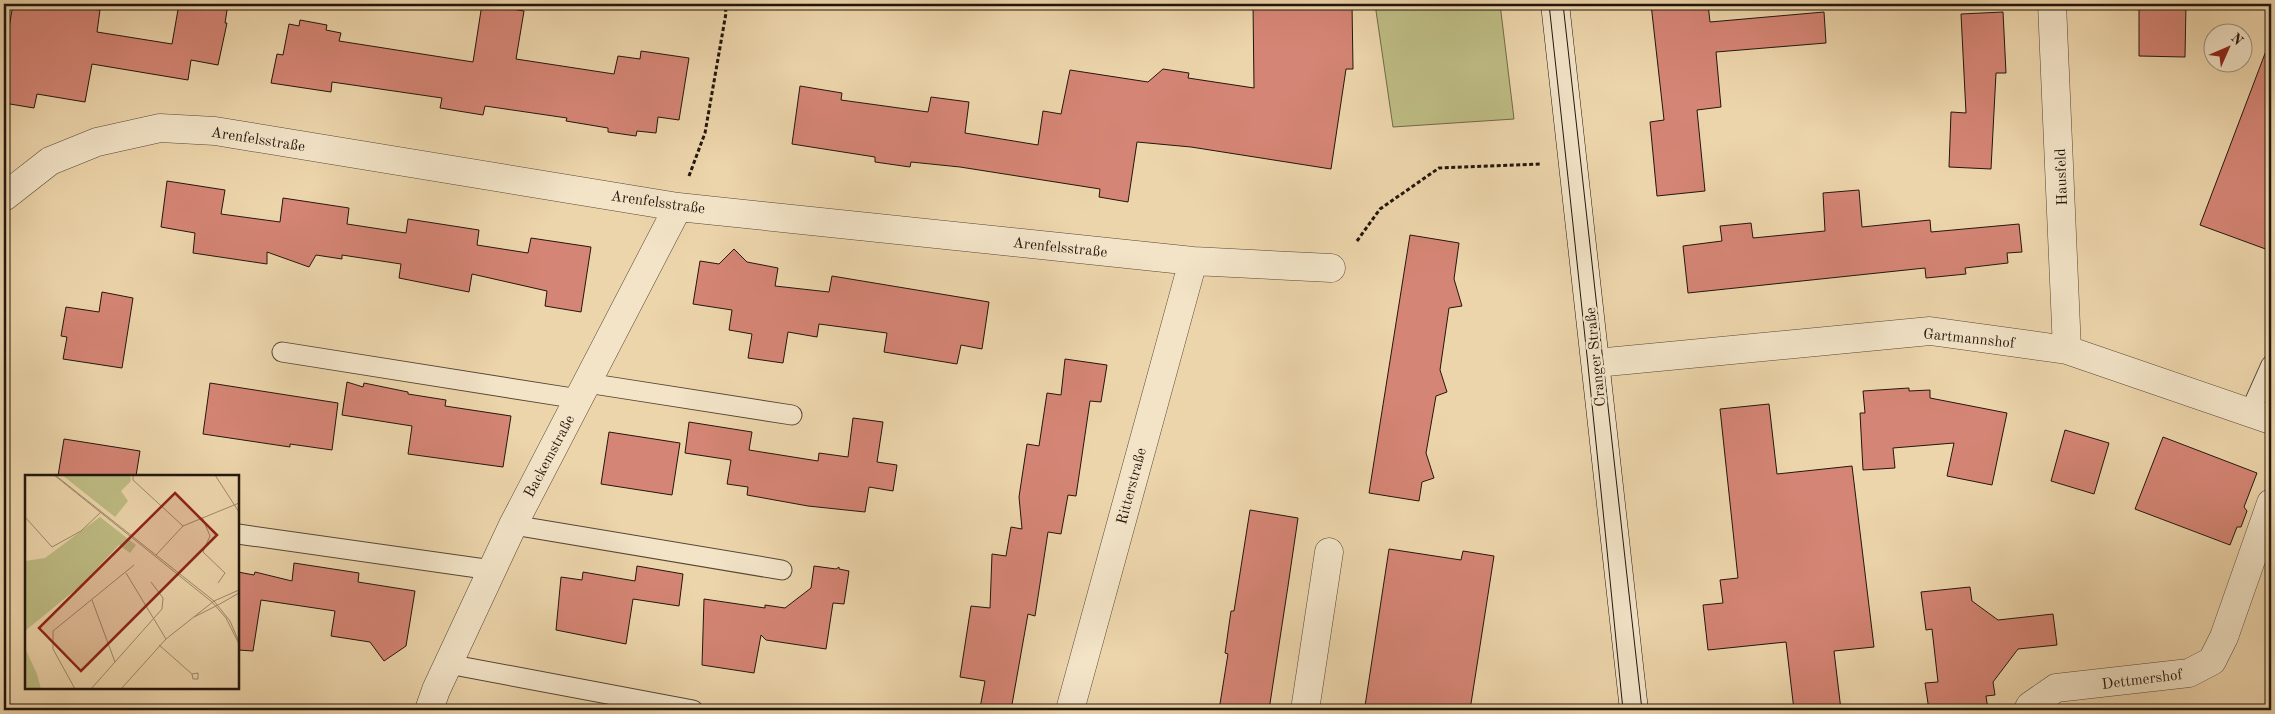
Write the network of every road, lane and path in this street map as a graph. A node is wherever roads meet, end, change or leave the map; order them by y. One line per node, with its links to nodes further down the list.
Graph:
1 (726, 4): 6 (path)
2 (1555, 4): 4 (street, Cranger Straße)
3 (2052, 4): 10 (street, Hausfeld)
4 (1573, 162): 7 (path); 12 (street, Cranger Straße)
5 (4, 197): 6 (street, Arenfelsstraße)
6 (678, 207): 8 (street, Arenfelsstraße); 14 (street, Backemstraße)
7 (1357, 241)
8 (1193, 261): 9 (street, Arenfelsstraße); 26 (street, Ritterstraße)
9 (1331, 268)
10 (2067, 350): 12 (street, Gartmannshof); 16 (street, Gartmannshof)
11 (282, 352): 14 (lane)
12 (1596, 363): 28 (street, Cranger Straße)
13 (2271, 365): 16 (lane)
14 (583, 391): 15 (lane); 18 (street, Backemstraße)
15 (792, 414)
16 (2260, 416)
17 (2271, 503): 29 (street, Dettmershof)
18 (513, 525): 21 (street, Backemstraße); 22 (lane)
19 (239, 534): 21 (lane)
20 (1329, 552): 27 (street)
21 (492, 570): 23 (street, Backemstraße)
22 (782, 570)
23 (448, 664): 24 (street, Backemstraße); 25 (lane)
24 (429, 710)
25 (693, 710)
26 (1070, 710)
27 (1305, 710)
28 (1634, 710)
29 (2028, 710)

